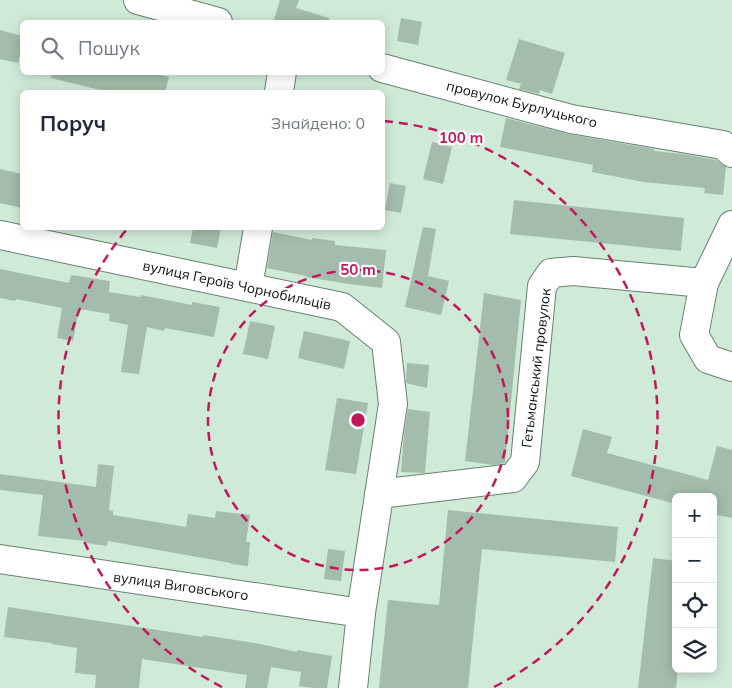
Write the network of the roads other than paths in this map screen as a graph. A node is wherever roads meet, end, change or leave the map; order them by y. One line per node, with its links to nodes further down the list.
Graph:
1 (138, 0): 2 (street)
2 (211, 20)
3 (385, 69): 6 (street, провулок Бурлуцького)
4 (282, 75): 5 (street)
5 (279, 90)
6 (727, 149)
7 (732, 225): 10 (street)
8 (258, 230): 11 (street)
9 (0, 235): 11 (street, вулиця Героїв Чорнобильців)
10 (704, 283): 12 (street); 13 (street, Гетьманський провулок)
11 (248, 287): 13 (street, вулиця Героїв Чорнобильців)
12 (732, 367)
13 (379, 494): 15 (street, вулиця Героїв Чорнобильців)
14 (0, 559): 15 (street, вулиця Виговського)
15 (361, 613): 16 (street, вулиця Героїв Чорнобильців)
16 (353, 688)

